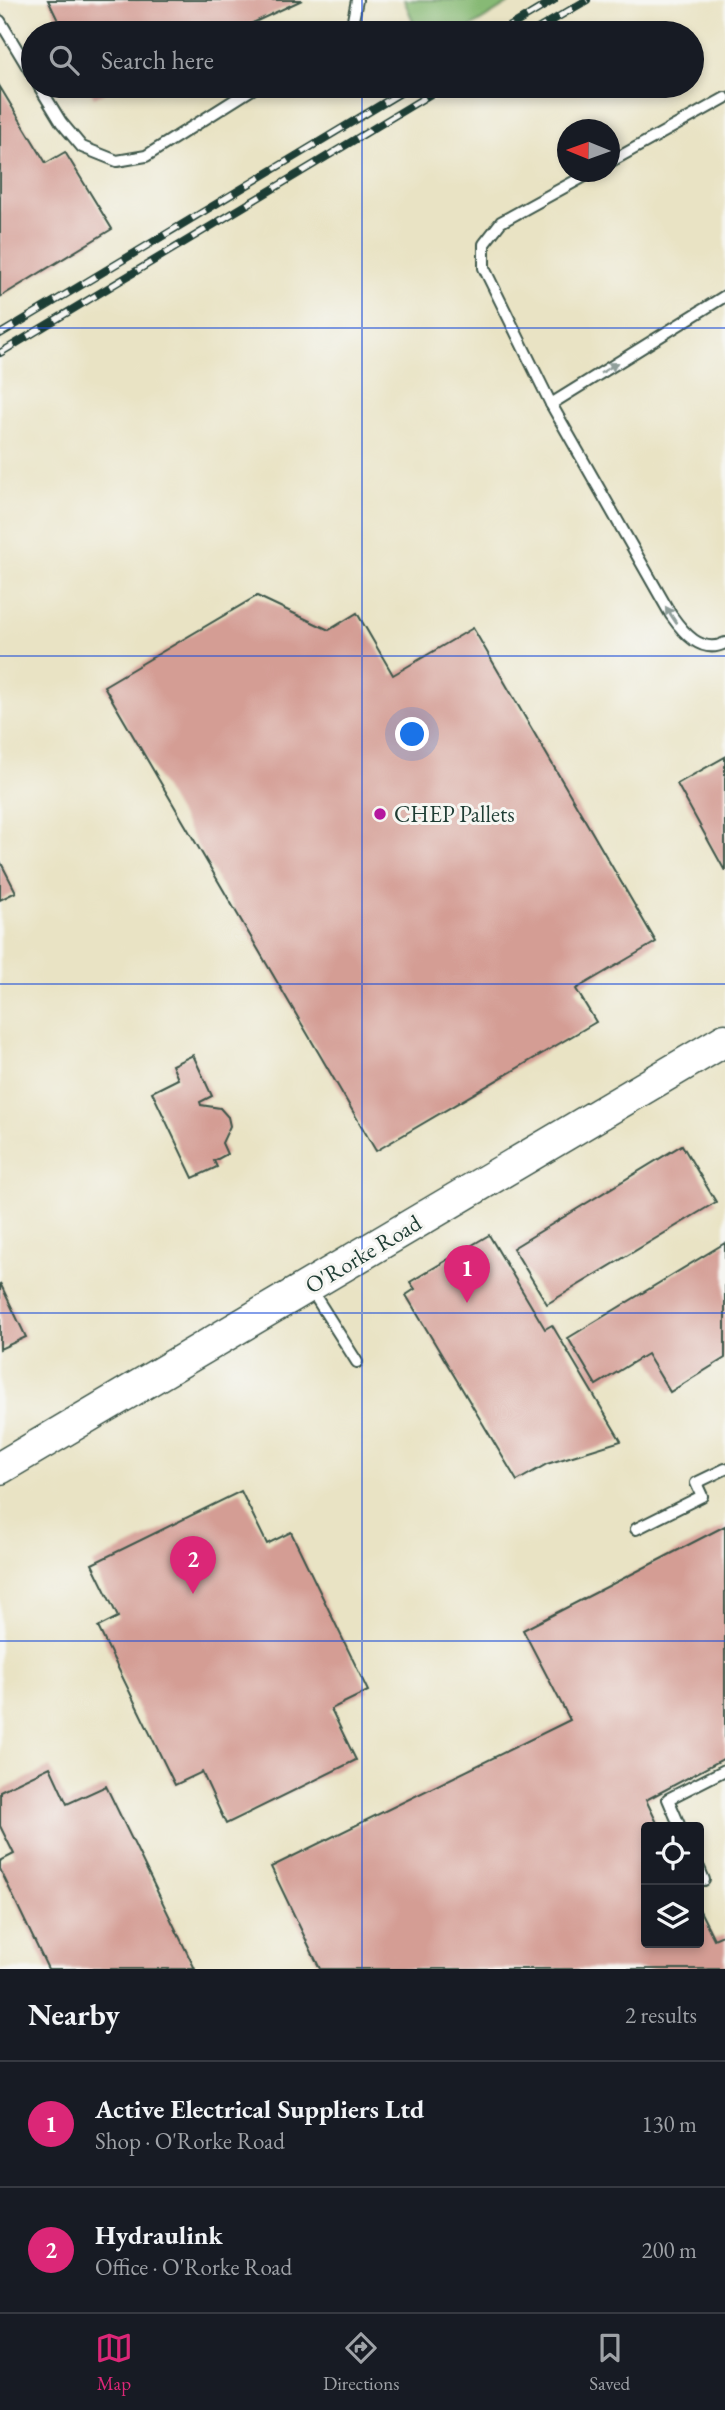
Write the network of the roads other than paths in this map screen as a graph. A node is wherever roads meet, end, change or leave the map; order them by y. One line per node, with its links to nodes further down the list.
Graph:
1 (357, 0): 3 (lane)
2 (0, 21): 4 (lane)
3 (353, 21)
4 (21, 56)
5 (46, 98): 6 (lane)
6 (238, 98)
7 (725, 98): 8 (lane)
8 (620, 156)
9 (574, 182): 11 (lane)
10 (725, 296): 11 (lane, one-way to 10)
11 (551, 404): 12 (lane, one-way to 11)
12 (725, 643)
13 (725, 1040): 14 (street, O'Rorke Road)
14 (309, 1286): 15 (lane); 16 (street, O'Rorke Road)
15 (357, 1362)
16 (0, 1468)
17 (725, 1469): 18 (lane)
18 (636, 1529)
19 (725, 1770): 20 (lane)
20 (678, 1822)

